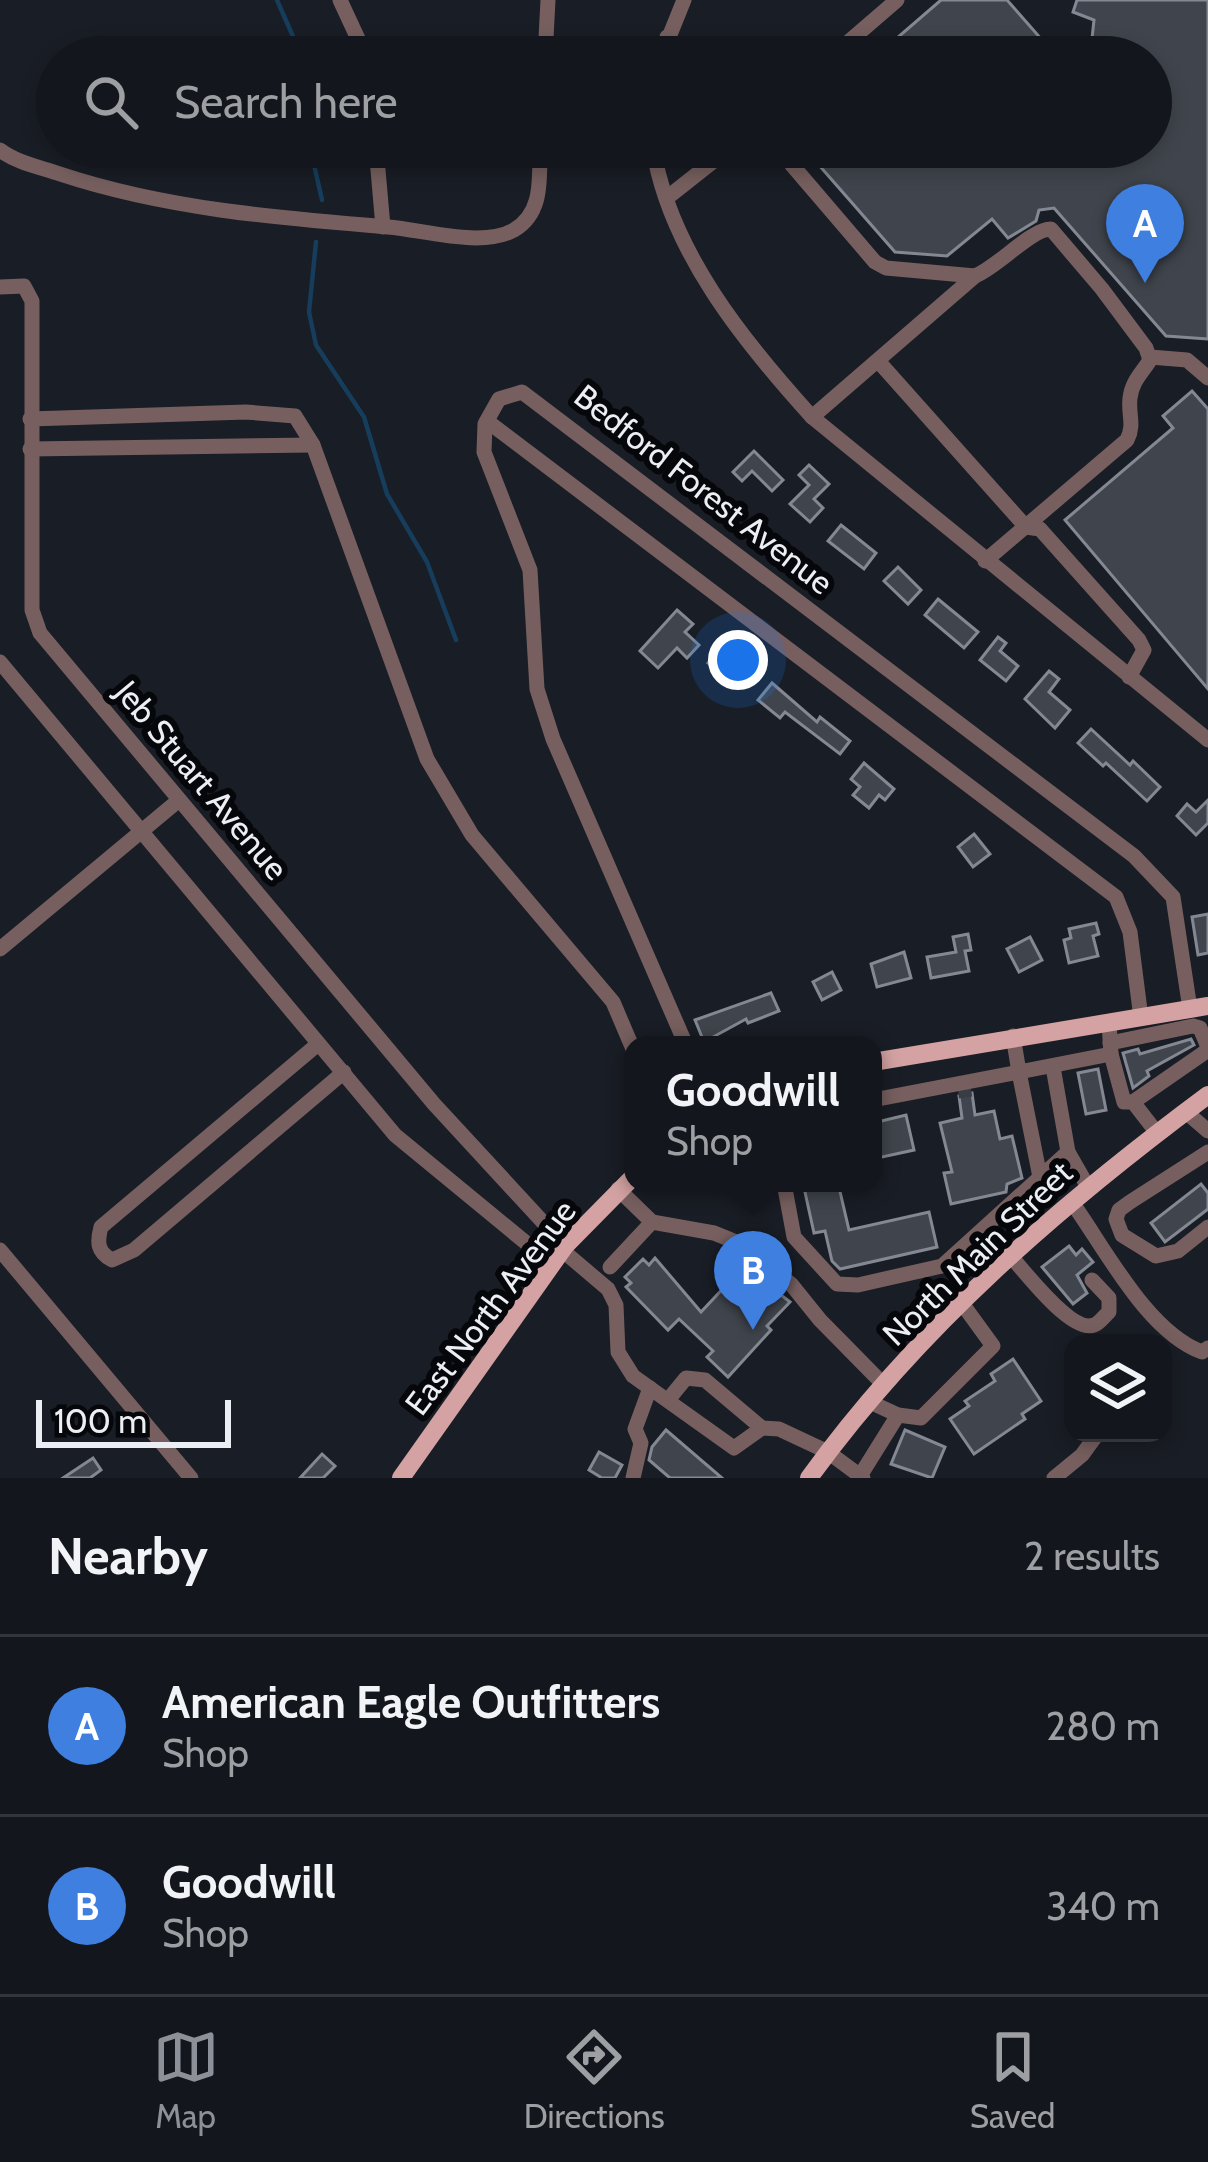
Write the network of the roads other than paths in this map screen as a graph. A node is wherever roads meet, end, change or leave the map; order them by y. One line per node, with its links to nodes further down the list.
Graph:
1 (340, 0): 5 (street)
2 (548, 0): 6 (street)
3 (684, 0): 7 (street)
4 (897, 0): 8 (street)
5 (357, 36)
6 (546, 36)
7 (667, 36)
8 (855, 36)
9 (0, 150): 10 (street)
10 (36, 166)
11 (42, 168): 18 (street)
12 (378, 168): 18 (street)
13 (539, 168): 18 (street)
14 (659, 168): 17 (street)
15 (705, 168): 17 (street)
16 (800, 168): 19 (street)
17 (668, 197): 24 (street)
18 (382, 227)
19 (975, 276): 21 (street); 22 (street)
20 (0, 286): 25 (street, Jeb Stuart Avenue)
21 (1150, 357): 23 (street); 29 (street)
22 (878, 362): 24 (street); 29 (street)
23 (1208, 378)
24 (812, 417): 30 (street)
25 (30, 419): 27 (street); 28 (street, Jeb Stuart Avenue)
26 (487, 421): 37 (street, Bedford Forest Avenue); 38 (street); 40 (street)
27 (313, 445): 28 (street); 39 (street)
28 (29, 449): 34 (street, Jeb Stuart Avenue)
29 (1026, 527): 30 (street); 32 (street)
30 (985, 561): 32 (street)
31 (0, 662): 35 (street)
32 (1129, 676): 33 (street)
33 (1208, 740)
34 (179, 800): 35 (street); 68 (street, Jeb Stuart Avenue)
35 (142, 831): 36 (street); 43 (street)
36 (0, 949)
37 (1192, 1014): 38 (main road); 42 (street); 44 (street)
38 (1141, 1018): 42 (main road)
39 (627, 1036)
40 (682, 1036)
41 (1013, 1036): 42 (main road); 45 (main road); 48 (street)
42 (1110, 1040): 46 (street); 53 (street)
43 (318, 1044): 47 (street); 47 (street)
44 (1206, 1055): 53 (street)
45 (882, 1060)
46 (1054, 1067): 48 (street); 57 (street)
47 (344, 1072): 68 (street)
48 (1019, 1072): 49 (street); 59 (street)
49 (996, 1076): 50 (street); 50 (street)
50 (935, 1086): 52 (street)
51 (1208, 1095): 54 (main road, North Main Street)
52 (882, 1098)
53 (1133, 1102): 56 (street)
54 (1186, 1112): 55 (street); 56 (main road, North Main Street)
55 (1208, 1131)
56 (1157, 1133): 61 (main road, North Main Street)
57 (1068, 1152): 59 (street); 61 (street)
58 (1205, 1159): 66 (street)
59 (1040, 1177): 63 (street)
60 (624, 1186): 68 (main road, East North Avenue)
61 (1088, 1187): 64 (main road, North Main Street)
62 (631, 1192): 65 (street)
63 (786, 1192)
64 (1071, 1201): 69 (main road, North Main Street); 73 (street)
65 (652, 1222): 70 (street); 74 (street)
66 (1208, 1227)
67 (0, 1250): 83 (street)
68 (560, 1254): 75 (street); 84 (main road, East North Avenue)
69 (1010, 1255): 71 (street); 72 (main road, North Main Street)
70 (610, 1267)
71 (1092, 1280)
72 (961, 1302): 74 (main road, North Main Street); 78 (street)
73 (1208, 1348)
74 (884, 1385): 77 (main road, North Main Street)
75 (650, 1388): 76 (street); 85 (street)
76 (668, 1400): 79 (street); 79 (street)
77 (870, 1402): 78 (street); 81 (main road, North Main Street)
78 (898, 1415): 82 (street)
79 (762, 1428): 81 (street)
80 (1091, 1442): 87 (street)
81 (828, 1452): 82 (street); 86 (main road, North Main Street)
82 (862, 1477)
83 (191, 1478)
84 (401, 1478)
85 (633, 1478)
86 (809, 1478)
87 (1054, 1478)

